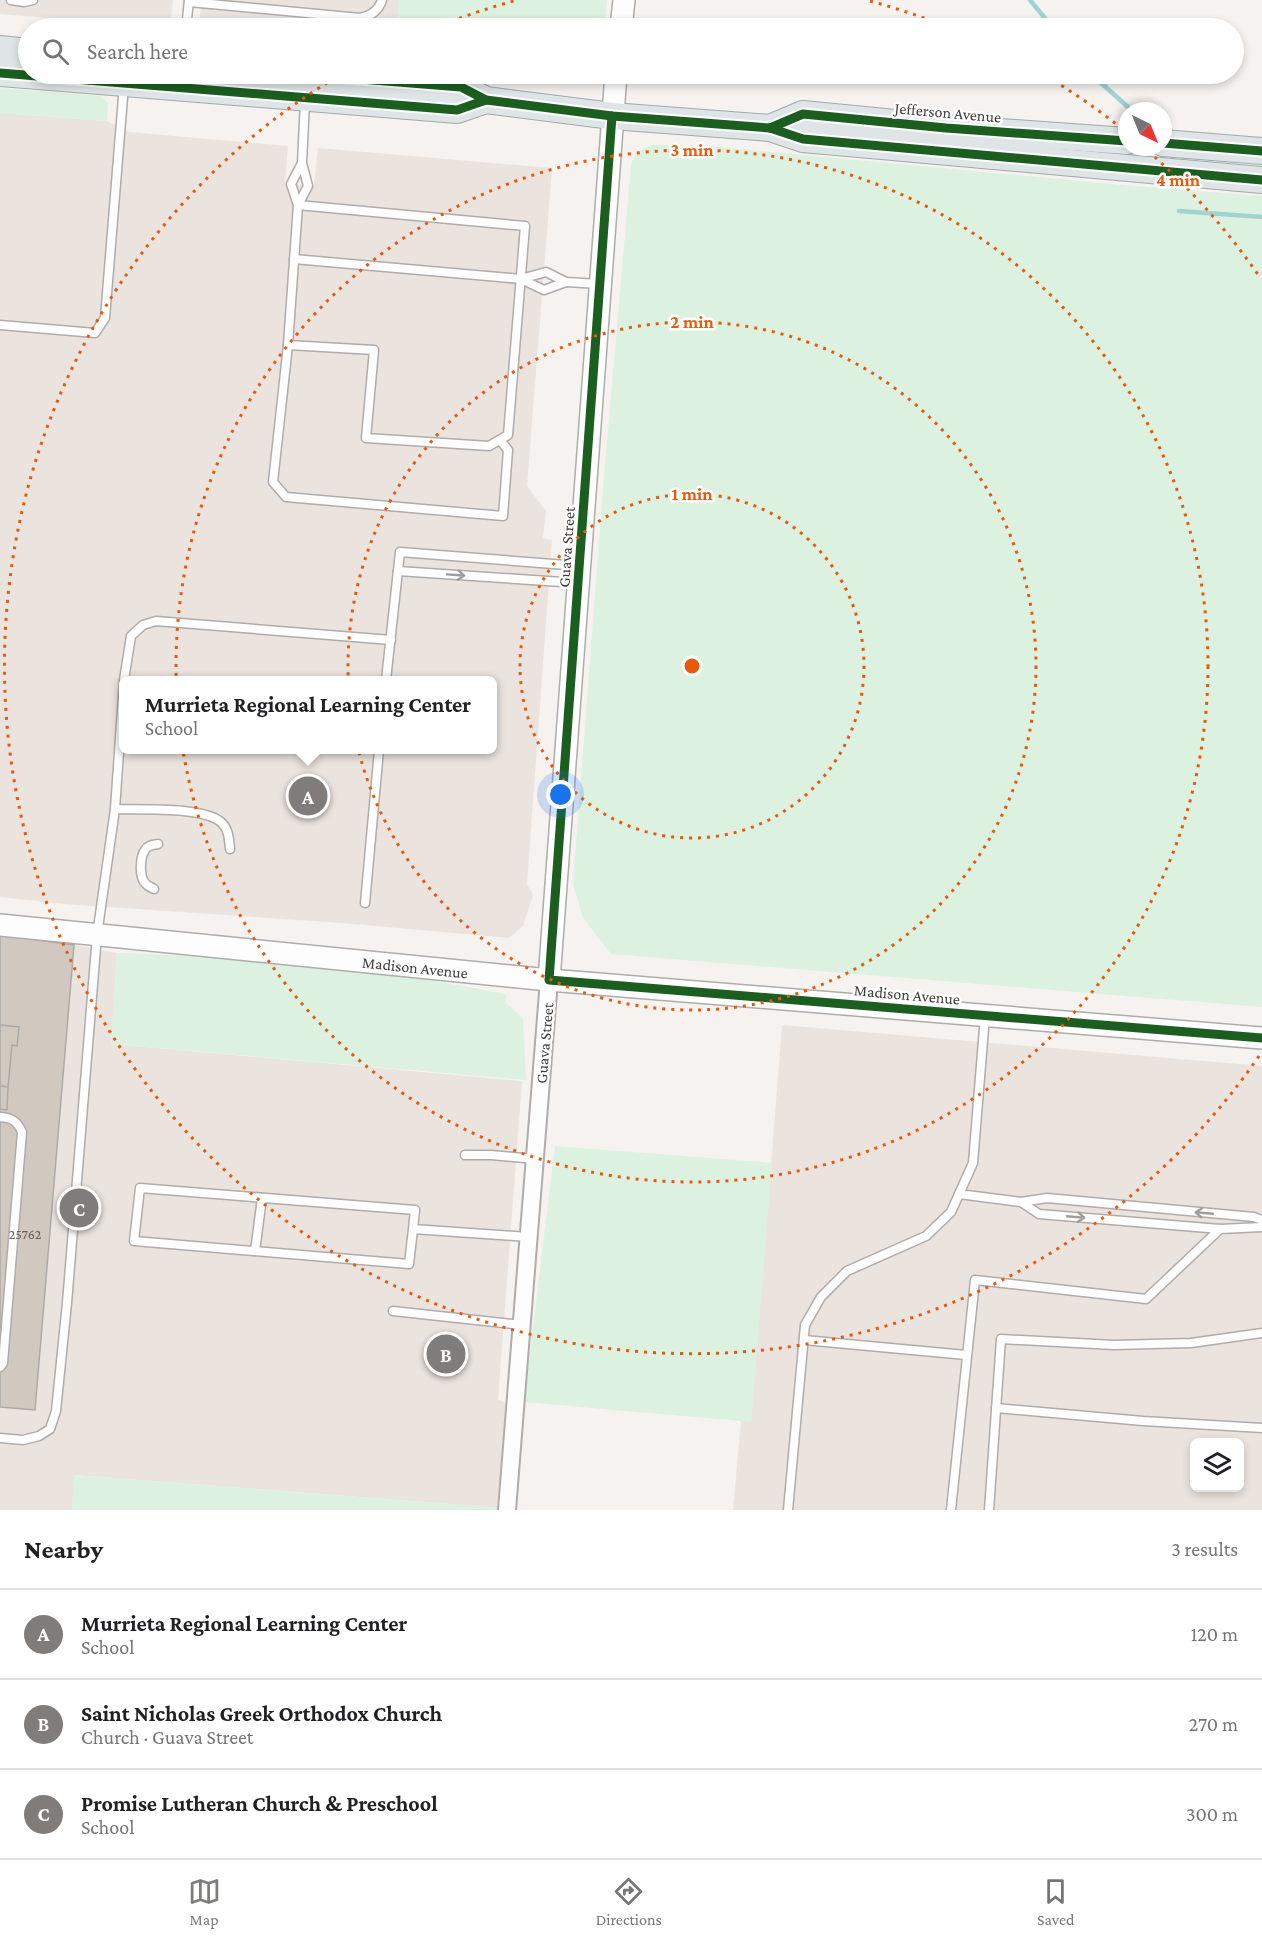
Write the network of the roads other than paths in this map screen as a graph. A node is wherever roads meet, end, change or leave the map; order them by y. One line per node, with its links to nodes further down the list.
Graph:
1 (11, 0): 2 (lane)
2 (33, 0)
3 (382, 0): 5 (lane)
4 (624, 0): 7 (street)
5 (189, 1): 6 (lane)
6 (187, 18)
7 (622, 18)
8 (0, 49): 9 (main road)
9 (18, 51)
10 (0, 73): 11 (main road, Jefferson Avenue)
11 (18, 74)
12 (124, 84): 28 (lane)
13 (183, 84): 15 (main road, Jefferson Avenue)
14 (615, 84): 16 (street, Guava Street)
15 (302, 86): 16 (main road, Jefferson Avenue); 21 (lane)
16 (612, 116): 17 (main road, Jefferson Avenue); 27 (street, Guava Street)
17 (770, 128): 18 (main road, Jefferson Avenue); 22 (main road, Jefferson Avenue)
18 (1118, 140)
19 (1172, 144): 20 (main road)
20 (1262, 151)
21 (302, 163): 23 (lane); 23 (lane)
22 (1262, 180)
23 (298, 205): 24 (lane); 25 (lane)
24 (294, 259): 25 (lane); 29 (lane)
25 (521, 279): 26 (lane); 26 (lane); 30 (lane)
26 (566, 282): 27 (lane)
27 (600, 284): 32 (street, Guava Street)
28 (0, 325)
29 (288, 345): 30 (lane); 30 (lane)
30 (500, 440)
31 (398, 571): 32 (lane, one-way to 32); 32 (lane); 33 (lane)
32 (578, 574): 45 (street, Guava Street)
33 (391, 640): 34 (lane); 35 (lane)
34 (125, 676)
35 (387, 676)
36 (119, 752): 38 (lane)
37 (379, 754): 42 (lane)
38 (115, 809): 40 (lane); 44 (lane)
39 (158, 844): 41 (lane)
40 (230, 849)
41 (154, 889)
42 (365, 903)
43 (0, 925): 44 (street, Madison Avenue)
44 (97, 935): 45 (street, Madison Avenue); 68 (lane)
45 (549, 980): 46 (street, Madison Avenue); 50 (street, Guava Street)
46 (985, 1016): 47 (street, Madison Avenue); 51 (lane)
47 (1262, 1038)
48 (0, 1117): 65 (lane)
49 (465, 1155): 50 (lane)
50 (535, 1159): 58 (street, Guava Street)
51 (959, 1194): 53 (lane); 63 (lane)
52 (262, 1198): 56 (lane); 59 (lane); 59 (lane)
53 (1021, 1202): 54 (lane, one-way to 53); 57 (lane, one-way to 57)
54 (1262, 1220)
55 (1262, 1227): 57 (lane)
56 (413, 1229): 58 (lane); 59 (lane)
57 (1220, 1229): 64 (lane)
58 (528, 1237): 61 (street, Guava Street)
59 (255, 1251)
60 (393, 1311): 61 (lane)
61 (522, 1325): 69 (street, Guava Street)
62 (1262, 1333): 66 (lane)
63 (804, 1340): 64 (lane); 70 (lane)
64 (966, 1355): 71 (lane)
65 (0, 1367)
66 (996, 1408): 67 (lane); 72 (lane)
67 (1262, 1428)
68 (0, 1438)
69 (507, 1510)
70 (788, 1510)
71 (951, 1510)
72 (989, 1510)

